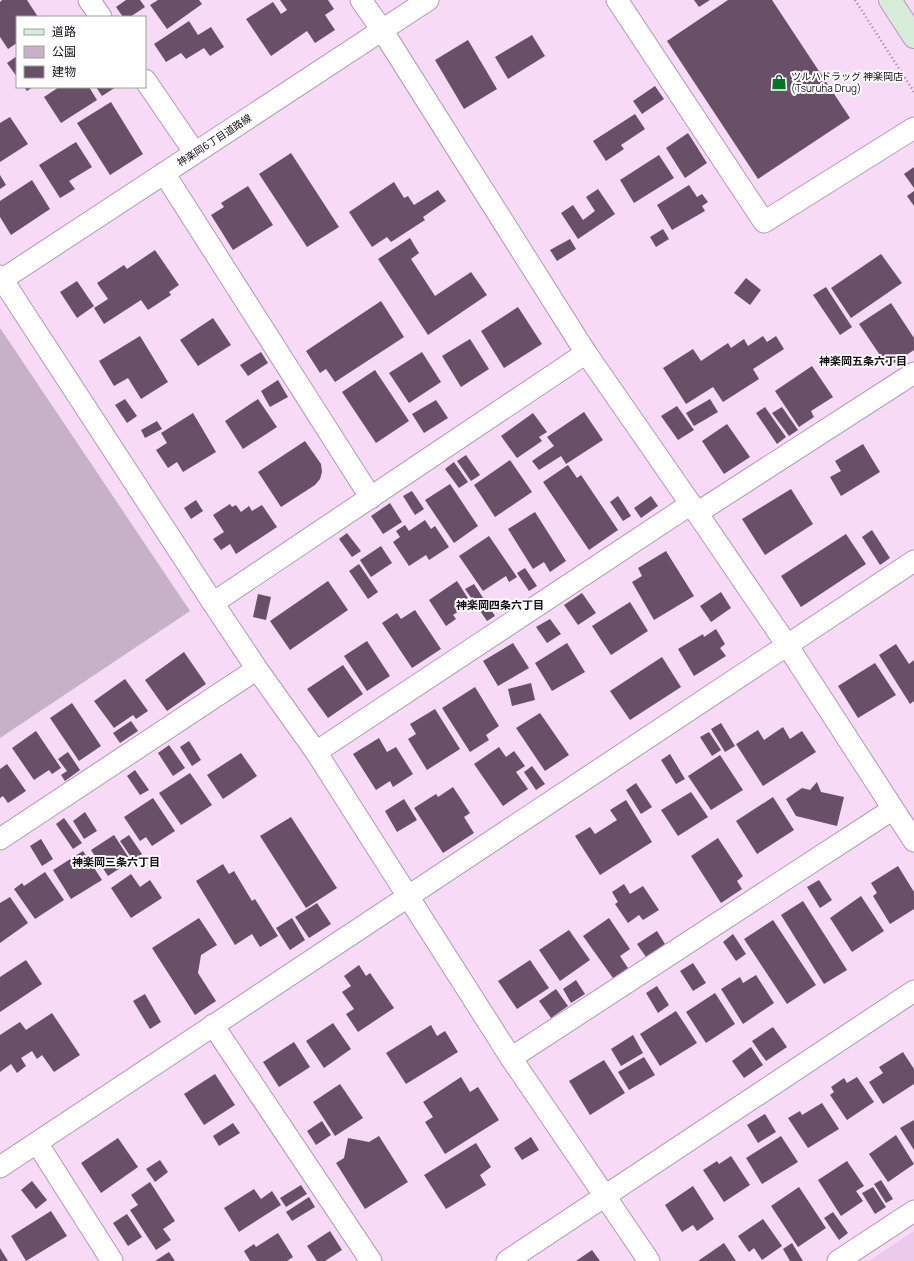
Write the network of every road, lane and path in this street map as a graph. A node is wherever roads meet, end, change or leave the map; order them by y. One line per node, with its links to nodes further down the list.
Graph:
1 (89, 0): 7 (street)
2 (361, 0): 8 (street)
3 (428, 0): 8 (street, 神楽岡6丁目道路線)
4 (617, 0): 12 (street)
5 (855, 0): 11 (path)
6 (890, 0): 9 (street)
7 (100, 16)
8 (382, 30): 13 (street, 神楽岡6丁目道路線); 16 (street)
9 (914, 37)
10 (146, 81): 13 (street)
11 (914, 92)
12 (914, 128)
13 (195, 153): 14 (street, 神楽岡6丁目道路線)
14 (164, 173): 15 (street, 神楽岡6丁目道路線); 18 (street)
15 (1, 279): 21 (street)
16 (586, 353): 18 (street); 19 (street)
17 (914, 373): 19 (street)
18 (370, 498): 21 (street)
19 (694, 509): 22 (street); 24 (street)
20 (914, 561): 22 (street)
21 (213, 603): 23 (street)
22 (787, 645): 25 (street); 28 (street)
23 (257, 669): 24 (street); 26 (street)
24 (316, 752): 28 (street)
25 (893, 809): 27 (street); 31 (street)
26 (0, 838)
27 (914, 841)
28 (408, 896): 30 (street); 31 (street)
29 (914, 991): 34 (street)
30 (213, 1025): 32 (street); 37 (street)
31 (511, 1058): 34 (street)
32 (37, 1143): 33 (street); 36 (street)
33 (0, 1167)
34 (605, 1196): 38 (street); 39 (street)
35 (914, 1211): 40 (street)
36 (112, 1261)
37 (371, 1261)
38 (507, 1261)
39 (649, 1261)
40 (838, 1261)

